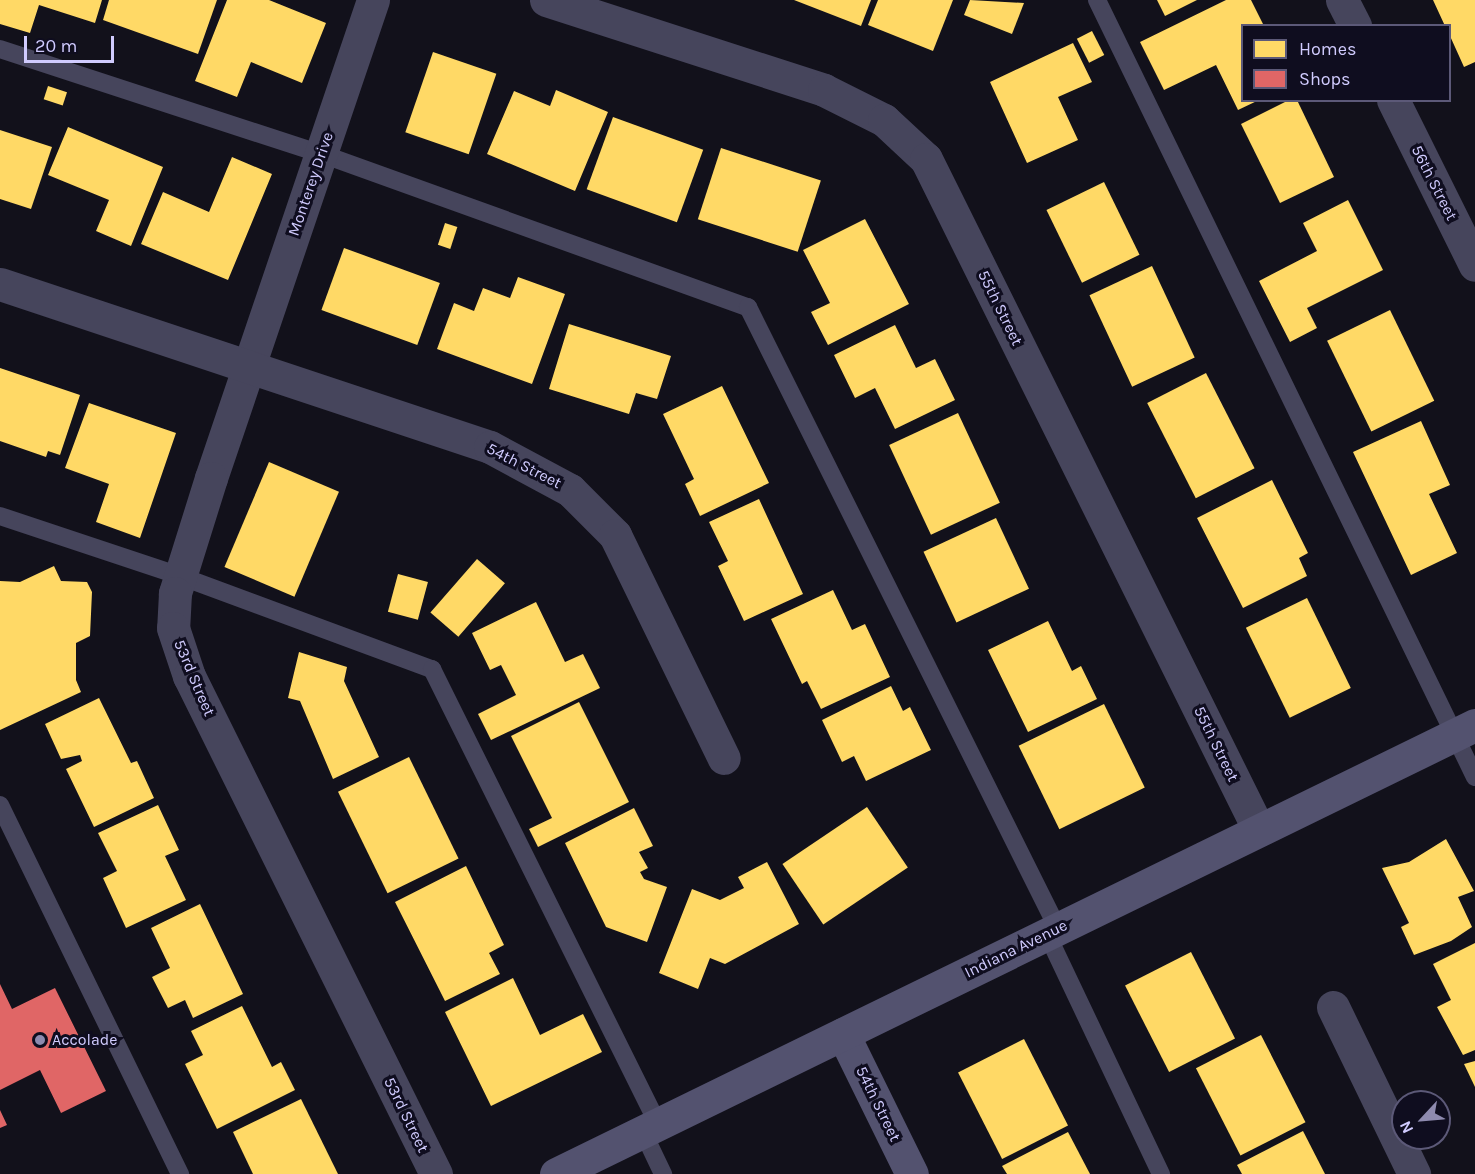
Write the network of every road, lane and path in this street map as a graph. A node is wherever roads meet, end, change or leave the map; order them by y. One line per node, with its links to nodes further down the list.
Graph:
1 (374, 0): 8 (street, Monterey Drive)
2 (546, 0): 18 (street, 55th Street)
3 (1096, 0): 14 (lane)
4 (1342, 0): 5 (street)
5 (1354, 24)
6 (0, 49): 8 (lane)
7 (1394, 102): 9 (street, 56th Street)
8 (322, 154): 11 (street, Monterey Drive); 19 (lane)
9 (1475, 265)
10 (0, 284): 11 (street)
11 (249, 368): 13 (street, 53rd Street); 15 (street, 54th Street)
12 (0, 516): 13 (lane)
13 (180, 576): 22 (lane); 24 (street, 53rd Street)
14 (1465, 730): 16 (lane); 18 (main road, Indiana Avenue)
15 (724, 758)
16 (1475, 777)
17 (0, 805): 23 (lane)
18 (1259, 830): 19 (main road, Indiana Avenue)
19 (1053, 932): 21 (main road, Indiana Avenue); 28 (lane)
20 (1333, 1007): 29 (street)
21 (843, 1034): 22 (main road, Indiana Avenue); 27 (main road, 54th Street)
22 (650, 1128): 25 (main road, Indiana Avenue); 26 (lane)
23 (180, 1174)
24 (436, 1174)
25 (556, 1174)
26 (663, 1174)
27 (912, 1174)
28 (1161, 1174)
29 (1414, 1174)

